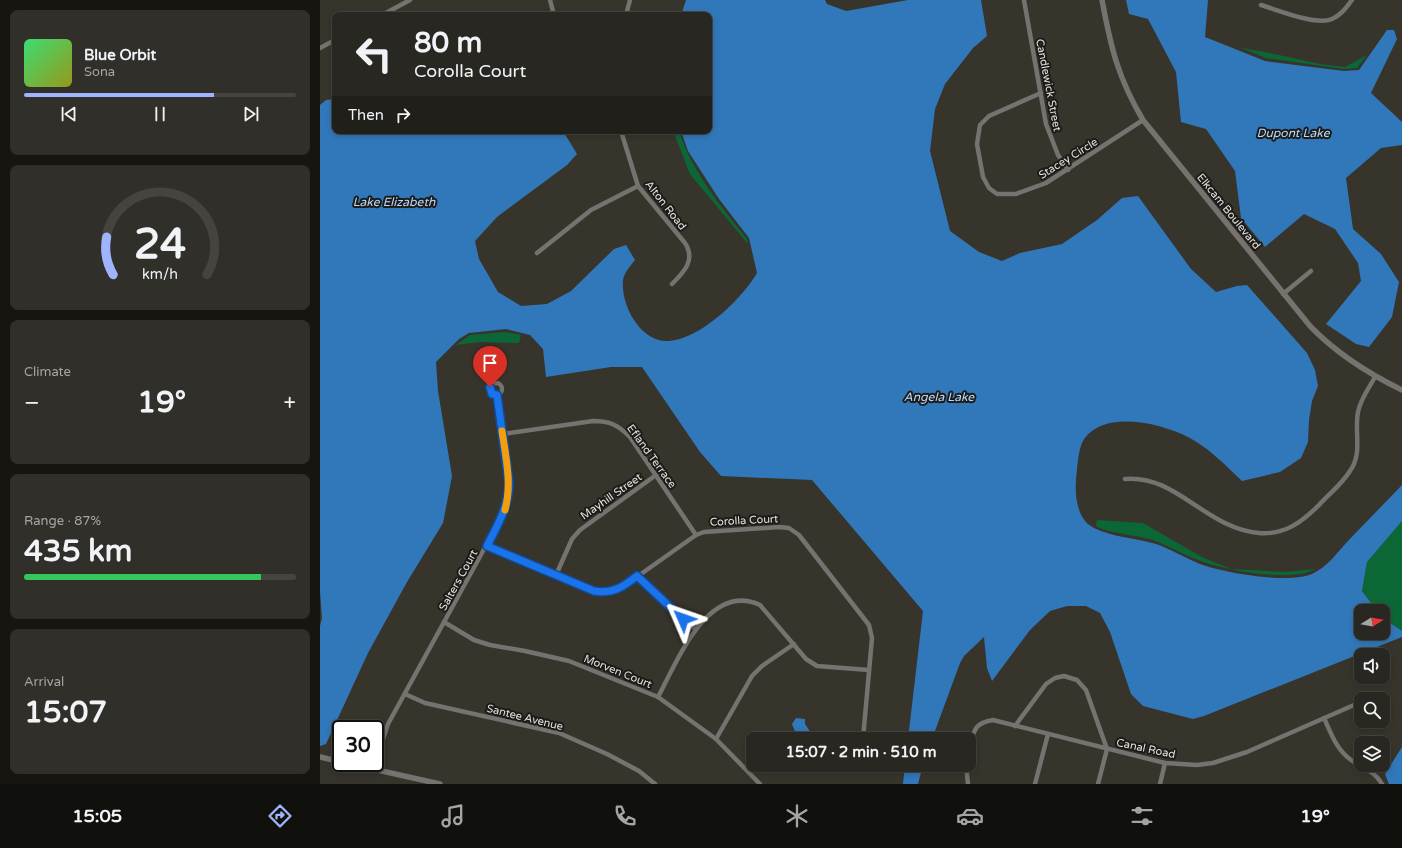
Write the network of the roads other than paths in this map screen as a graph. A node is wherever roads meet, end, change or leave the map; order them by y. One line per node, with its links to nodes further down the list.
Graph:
1 (410, 0): 8 (street)
2 (550, 0): 9 (street)
3 (630, 0): 10 (street)
4 (1024, 0): 13 (street, Candlewick Street)
5 (1102, 0): 14 (street, Elkcam Boulevard)
6 (1352, 0): 7 (street)
7 (1261, 5)
8 (388, 12)
9 (553, 12)
10 (627, 12)
11 (332, 42): 12 (street)
12 (320, 48)
13 (1041, 93): 16 (street, Candlewick Street); 16 (street, Stacey Circle)
14 (1143, 120): 16 (street, Stacey Circle); 21 (street, Elkcam Boulevard)
15 (622, 134): 17 (street, Alton Road)
16 (1068, 170)
17 (638, 186): 18 (street); 20 (street, Alton Road)
18 (537, 253)
19 (1311, 270): 21 (street)
20 (672, 284)
21 (1283, 294): 22 (street, Elkcam Boulevard)
22 (1375, 377): 23 (street, Elkcam Boulevard); 27 (street)
23 (1402, 390)
24 (497, 395): 25 (street, Salters Court)
25 (503, 434): 26 (street, Efland Terrace); 29 (street, Salters Court)
26 (656, 475): 28 (street, Efland Terrace); 30 (street, Mayhill Street)
27 (1124, 479)
28 (696, 535): 31 (street, Corolla Court); 35 (street, Corolla Court)
29 (487, 546): 30 (street, Corolla Court); 32 (street, Salters Court)
30 (556, 575): 31 (street, Corolla Court)
31 (637, 576): 33 (street)
32 (444, 622): 36 (street, Salters Court); 37 (street, Morven Court)
33 (694, 630): 34 (street); 37 (street)
34 (794, 644): 35 (street); 45 (street)
35 (869, 670): 41 (street, Corolla Court)
36 (405, 694): 44 (street, Salters Court); 53 (street, Santee Avenue)
37 (658, 697): 45 (street, Morven Court)
38 (1354, 705): 39 (street, Canal Road)
39 (1324, 718): 49 (street, Canal Road); 59 (street)
40 (1015, 726): 42 (street, Canal Road); 43 (street, Canal Road); 46 (street)
41 (864, 732)
42 (973, 732)
43 (1048, 734): 46 (street, Canal Road); 56 (street)
44 (384, 736)
45 (716, 739): 54 (street, Morven Court)
46 (1107, 749): 49 (street, Canal Road); 57 (street)
47 (320, 757): 48 (street)
48 (332, 760)
49 (1165, 763): 58 (street)
50 (384, 768): 52 (street)
51 (967, 772): 55 (street)
52 (440, 784)
53 (655, 784)
54 (760, 784)
55 (968, 784)
56 (1035, 784)
57 (1098, 784)
58 (1160, 784)
59 (1382, 784)

